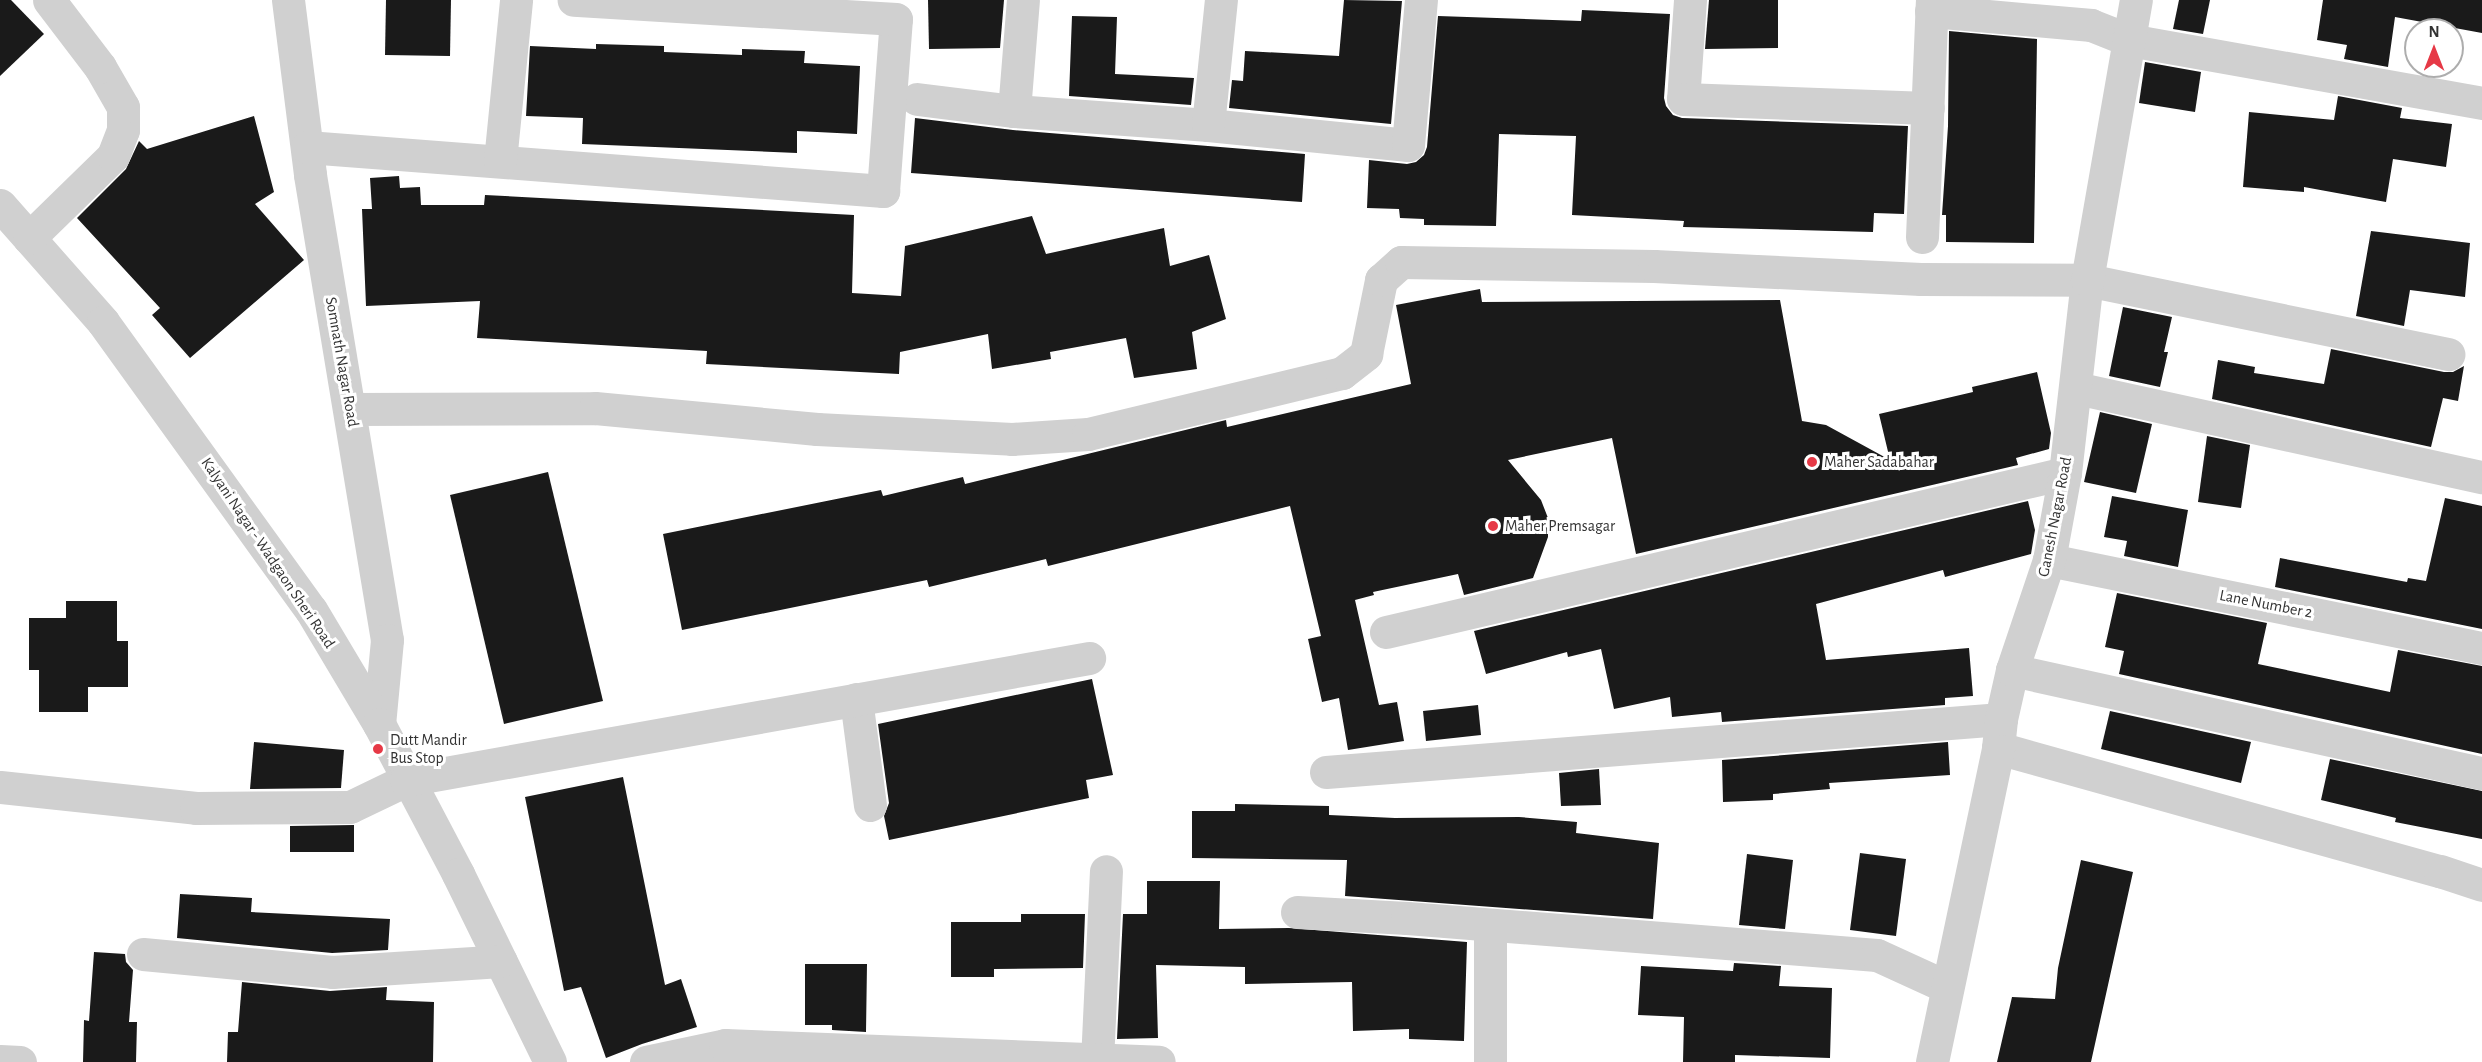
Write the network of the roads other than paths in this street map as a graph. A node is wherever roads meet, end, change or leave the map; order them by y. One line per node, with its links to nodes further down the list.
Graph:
1 (49, 0): 21 (street)
2 (288, 0): 17 (street, Somnath Nagar Road)
3 (516, 0): 18 (street)
4 (574, 0): 18 (street)
5 (1023, 0): 15 (street)
6 (1221, 0): 16 (street)
7 (1421, 0): 16 (street)
8 (1690, 0): 14 (street)
9 (2136, 0): 11 (street, Ganesh Nagar Road)
10 (1932, 5): 11 (street); 14 (street)
11 (2129, 40): 13 (street); 22 (street, Ganesh Nagar Road)
12 (918, 99): 15 (street)
13 (2482, 103)
14 (1928, 108): 20 (street)
15 (1014, 111): 16 (street)
16 (1208, 125)
17 (307, 147): 18 (street); 25 (street, Somnath Nagar Road)
18 (500, 161)
19 (0, 206): 21 (street, Kalyani Nagar - Wadgaon Sheri Road)
20 (1922, 237)
21 (29, 238): 34 (street, Kalyani Nagar - Wadgaon Sheri Road)
22 (2087, 280): 23 (street); 24 (street, Ganesh Nagar Road); 25 (street)
23 (2448, 354)
24 (2076, 388): 26 (street, Ganesh Nagar Road); 27 (street)
25 (350, 409): 34 (street, Somnath Nagar Road)
26 (2065, 473): 28 (street, Ganesh Nagar Road); 29 (street)
27 (2482, 477)
28 (2049, 560): 30 (street, Lane Number 2); 32 (street, Ganesh Nagar Road)
29 (1386, 632)
30 (2482, 648)
31 (1089, 658): 33 (street)
32 (2012, 670): 35 (street, Ganesh Nagar Road); 37 (street)
33 (855, 699): 38 (street); 40 (street)
34 (379, 724): 38 (street, Kalyani Nagar - Wadgaon Sheri Road)
35 (1999, 733): 36 (street); 42 (street); 47 (street, Ganesh Nagar Road)
36 (1326, 772)
37 (2482, 773)
38 (406, 780): 39 (street); 46 (street, Kalyani Nagar - Wadgaon Sheri Road)
39 (0, 787)
40 (870, 805)
41 (1106, 871): 49 (street)
42 (2482, 885)
43 (1297, 912): 44 (street)
44 (1490, 925): 47 (street); 54 (street)
45 (143, 954): 46 (street)
46 (501, 961): 51 (street, Kalyani Nagar - Wadgaon Sheri Road)
47 (1947, 987): 55 (street, Ganesh Nagar Road)
48 (0, 1061): 50 (street)
49 (1097, 1061): 52 (street); 53 (street)
50 (20, 1062)
51 (550, 1062)
52 (646, 1062)
53 (1159, 1062)
54 (1490, 1062)
55 (1932, 1062)

